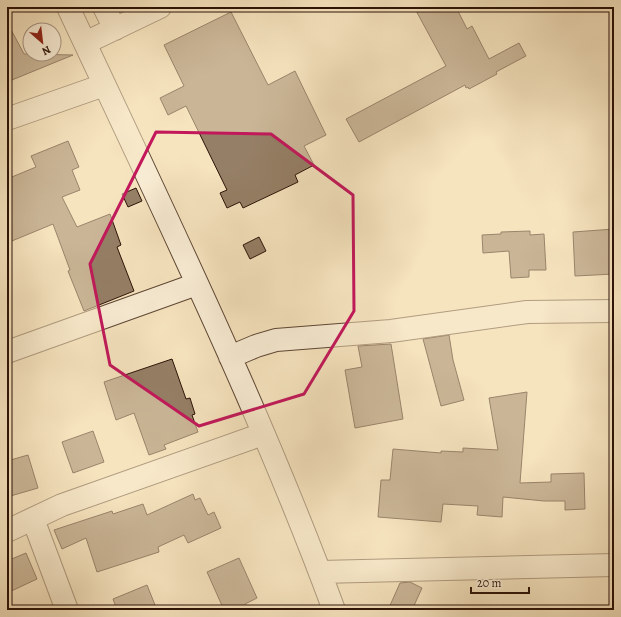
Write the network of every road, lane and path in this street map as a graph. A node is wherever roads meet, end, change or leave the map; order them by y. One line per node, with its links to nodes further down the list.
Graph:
1 (68, 7): 5 (street)
2 (104, 7): 4 (street)
3 (160, 7): 4 (street)
4 (114, 29): 5 (street)
5 (85, 43): 6 (street)
6 (104, 85): 7 (street); 8 (street)
7 (7, 119)
8 (197, 284): 10 (street); 11 (street)
9 (614, 311): 11 (street)
10 (7, 352)
11 (230, 357): 12 (street)
12 (264, 434): 13 (street); 16 (street)
13 (33, 519): 14 (street); 17 (street)
14 (7, 531)
15 (614, 565): 16 (street)
16 (320, 572): 18 (street)
17 (66, 610)
18 (334, 610)

